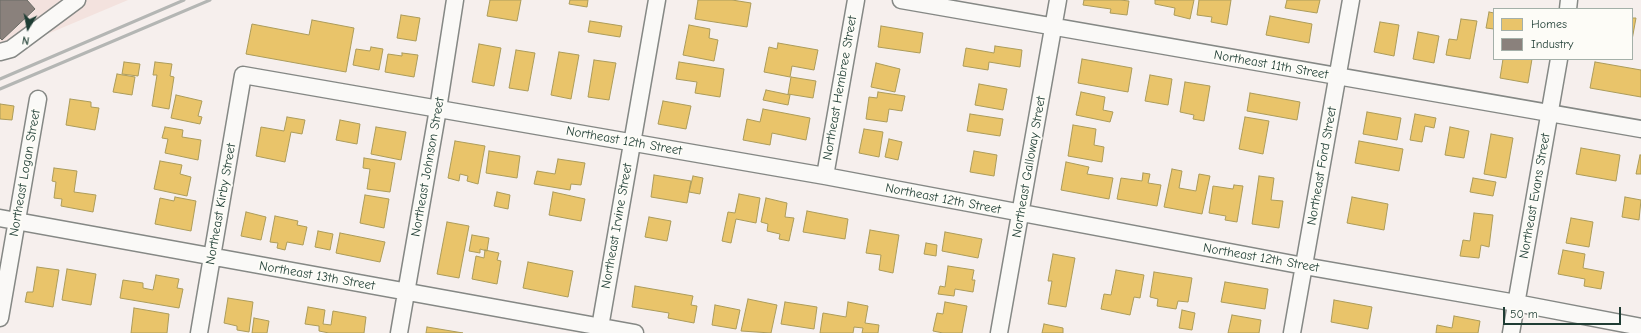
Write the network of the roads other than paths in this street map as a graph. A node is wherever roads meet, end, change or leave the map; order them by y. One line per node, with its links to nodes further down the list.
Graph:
1 (77, 0): 9 (street)
2 (455, 0): 14 (street, Northeast Johnson Street)
3 (657, 0): 17 (street, Northeast Irvine Street)
4 (856, 0): 18 (street, Northeast Hembree Street)
5 (901, 0): 8 (street, Northeast 11th Street)
6 (1058, 0): 8 (street, Northeast Galloway Street)
7 (1351, 0): 12 (street, Northeast Ford Street)
8 (1053, 27): 12 (street, Northeast 11th Street); 19 (street, Northeast Galloway Street)
9 (0, 52)
10 (1559, 60): 15 (street, Northeast Evans Street)
11 (243, 75): 14 (street, Northeast 12th Street); 22 (street, Northeast Kirby Street)
12 (1338, 76): 15 (street, Northeast 11th Street); 23 (street, Northeast Ford Street)
13 (38, 99): 21 (street, Northeast Logan Street)
14 (438, 109): 17 (street, Northeast 12th Street); 24 (street, Northeast Johnson Street)
15 (1550, 112): 16 (street, Northeast 11th Street); 25 (street, Northeast Evans Street)
16 (1641, 129)
17 (631, 142): 18 (street, Northeast 12th Street); 28 (street, Northeast Irvine Street)
18 (825, 176): 19 (street, Northeast 12th Street)
19 (1020, 213): 23 (street, Northeast 12th Street); 32 (street, Northeast Galloway Street)
20 (0, 218): 21 (street, Northeast 13th Street)
21 (16, 221): 22 (street, Northeast 13th Street); 26 (street, Northeast Logan Street)
22 (212, 257): 24 (street, Northeast 13th Street); 29 (street, Northeast Kirby Street)
23 (1304, 266): 25 (street, Northeast 12th Street); 33 (street, Northeast Ford Street)
24 (406, 292): 28 (street, Northeast 13th Street); 30 (street, Northeast Johnson Street)
25 (1516, 303): 27 (street, Northeast 12th Street); 34 (street, Northeast Evans Street)
26 (0, 318)
27 (1641, 327)
28 (599, 330): 31 (street, Northeast 13th Street)
29 (198, 333)
30 (399, 333)
31 (635, 333)
32 (999, 333)
33 (1292, 333)
34 (1511, 333)

